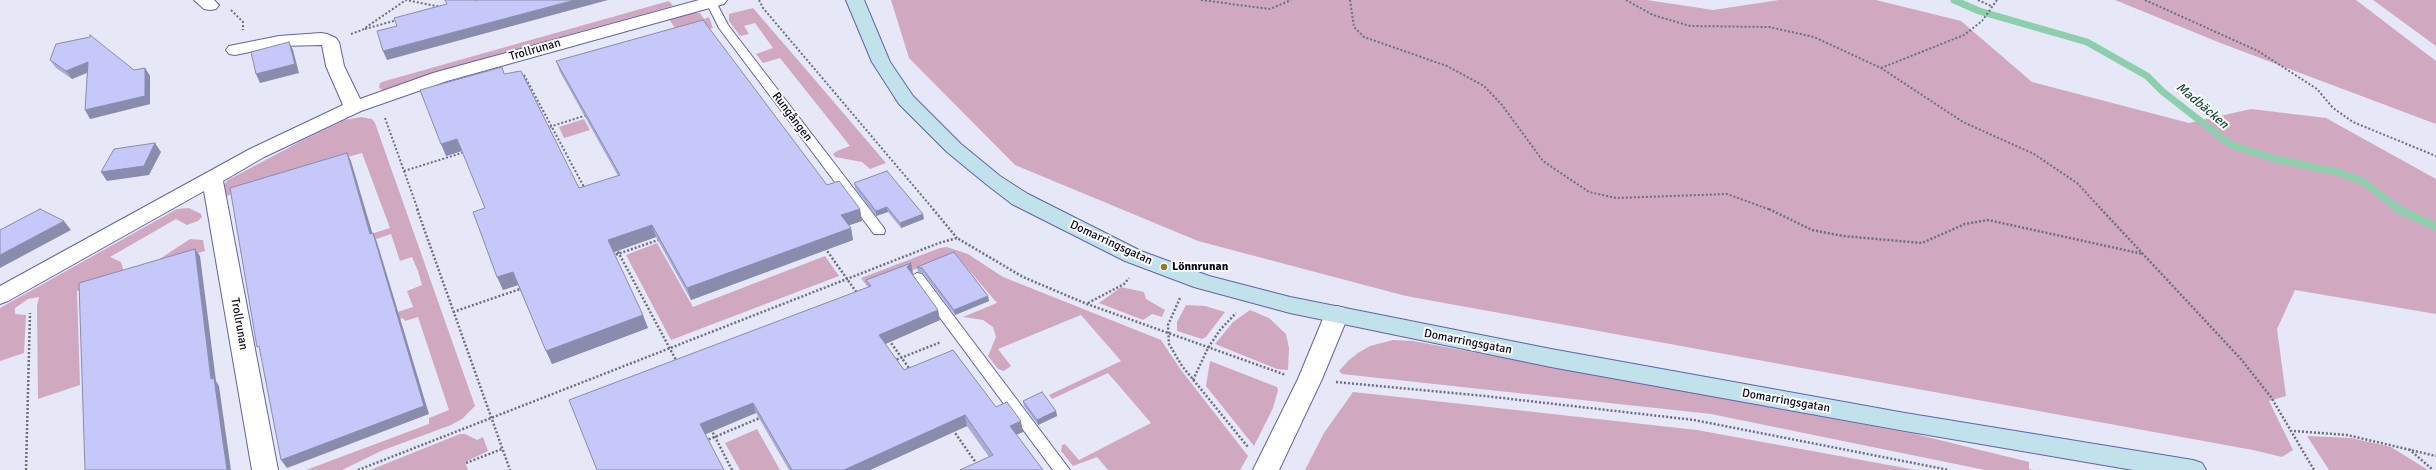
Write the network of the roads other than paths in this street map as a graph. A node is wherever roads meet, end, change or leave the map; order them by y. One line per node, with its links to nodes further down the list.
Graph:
1 (713, 0): 4 (street, Trollrunan); 6 (lane, Rungången)
2 (855, 0): 9 (street, Domarringsgatan)
3 (235, 50): 4 (street)
4 (354, 107): 5 (street, Trollrunan)
5 (212, 178): 8 (street, Trollrunan); 11 (street, Trollrunan)
6 (879, 231)
7 (917, 277): 12 (lane)
8 (0, 296)
9 (1337, 314): 10 (street); 13 (street, Domarringsgatan)
10 (1268, 467)
11 (265, 470)
12 (1062, 470)
13 (2194, 470)

